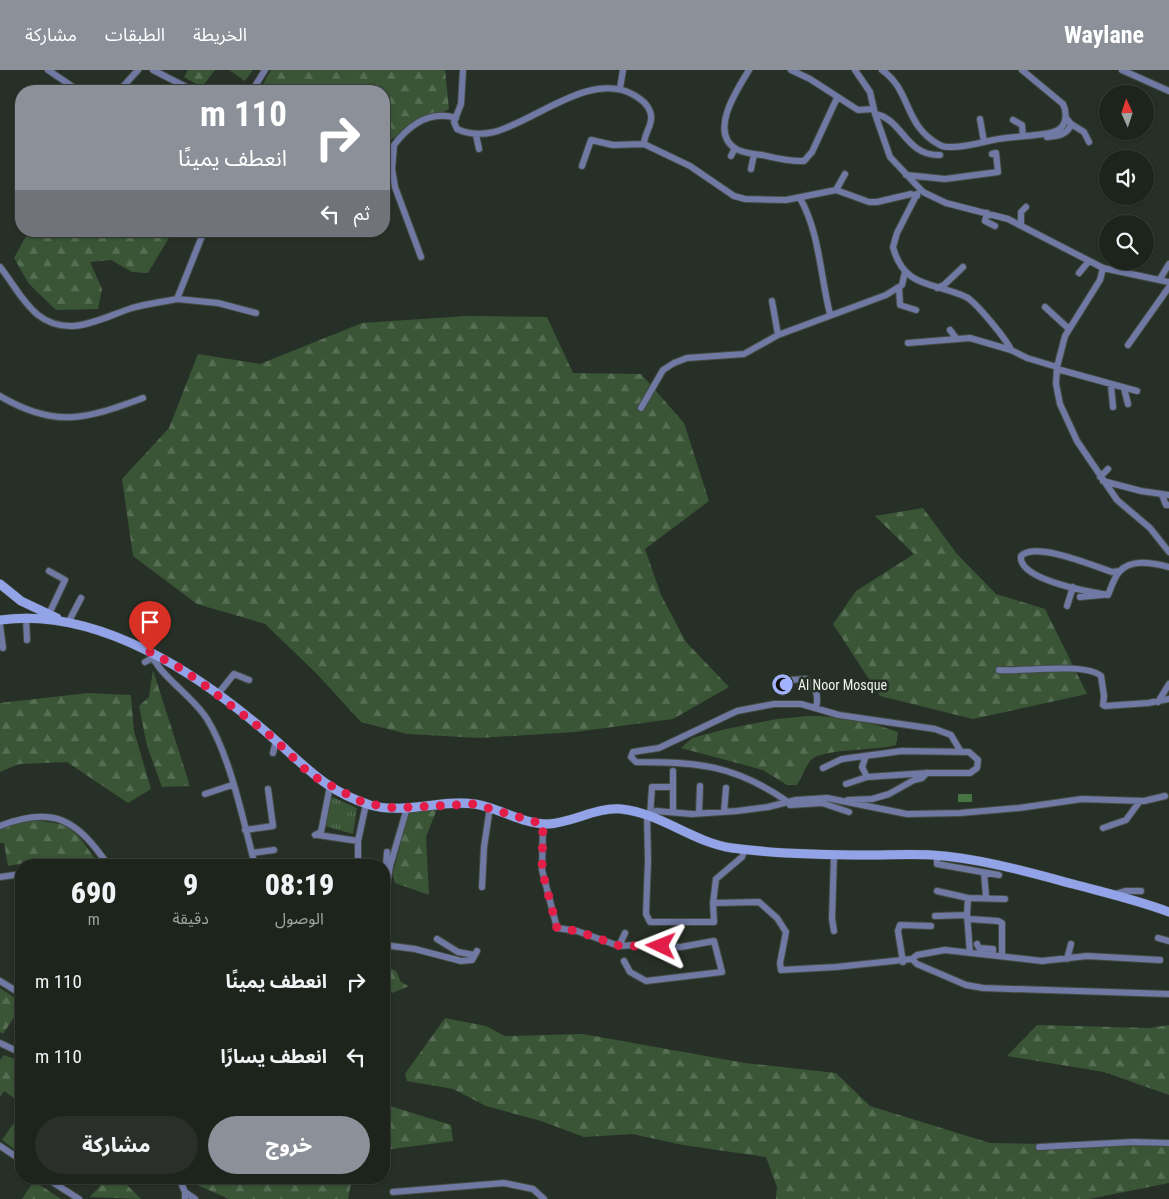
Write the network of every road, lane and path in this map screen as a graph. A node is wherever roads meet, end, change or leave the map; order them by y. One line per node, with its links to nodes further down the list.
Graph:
1 (48, 70): 14 (street)
2 (138, 70): 15 (street)
3 (153, 70): 16 (street)
4 (265, 70): 17 (street)
5 (464, 70): 22 (street)
6 (623, 70): 18 (street)
7 (749, 70): 33 (street)
8 (791, 70): 20 (street)
9 (854, 70): 21 (street)
10 (882, 70): 30 (street)
11 (1022, 70): 23 (street)
12 (1122, 70): 13 (street)
13 (1136, 73): 19 (street)
14 (69, 85)
15 (124, 85)
16 (182, 85)
17 (256, 85)
18 (620, 88): 27 (street); 32 (street)
19 (1169, 91)
20 (836, 98): 21 (street); 35 (street)
21 (874, 111): 38 (street); 42 (street)
22 (456, 118): 27 (street); 51 (street)
23 (1066, 118): 26 (street); 29 (street)
24 (980, 119): 30 (street)
25 (1013, 120): 29 (street)
26 (1071, 124): 28 (street); 31 (street)
27 (476, 135): 34 (street)
28 (1013, 136): 29 (street); 30 (street)
29 (1023, 136)
30 (984, 142)
31 (1089, 142)
32 (644, 144): 39 (street); 45 (street)
33 (735, 148): 35 (street); 37 (street)
34 (479, 149)
35 (754, 154): 40 (street)
36 (992, 154): 42 (street)
37 (731, 156)
38 (940, 156)
39 (582, 166)
40 (752, 169)
41 (845, 174): 43 (street)
42 (905, 174): 44 (street)
43 (836, 190): 44 (street); 45 (street)
44 (918, 192): 47 (street); 59 (street)
45 (800, 198): 71 (street)
46 (1026, 207): 48 (street)
47 (987, 213): 48 (street); 49 (street)
48 (1021, 225): 52 (street)
49 (995, 226)
50 (202, 237): 66 (street)
51 (421, 257)
52 (1089, 261): 54 (street); 60 (street)
53 (1169, 264): 61 (street)
54 (1099, 266)
55 (963, 267): 65 (street)
56 (0, 268): 66 (street)
57 (1103, 270): 72 (street)
58 (1114, 270): 61 (street)
59 (905, 272): 63 (street); 65 (street)
60 (1079, 273)
61 (1160, 279): 62 (street)
62 (1169, 282)
63 (899, 287): 69 (street); 71 (street)
64 (1169, 287): 77 (street)
65 (937, 288): 78 (street)
66 (177, 299): 70 (street)
67 (772, 302): 74 (street)
68 (1045, 308): 72 (street)
69 (916, 310)
70 (256, 313)
71 (830, 314): 74 (street)
72 (1069, 329): 79 (street)
73 (950, 330): 75 (street)
74 (778, 335): 87 (street)
75 (956, 338): 76 (street); 78 (street)
76 (908, 343)
77 (1128, 345)
78 (1011, 350): 79 (street)
79 (1057, 368): 80 (street); 89 (street)
80 (1111, 385): 81 (street); 86 (street)
81 (1124, 388): 82 (street); 85 (street)
82 (1137, 392)
83 (0, 396): 84 (street)
84 (143, 398)
85 (1128, 404)
86 (1113, 407)
87 (641, 408)
88 (1108, 469): 89 (street)
89 (1102, 479): 90 (street); 92 (street)
90 (1166, 495): 91 (street)
91 (1169, 505)
92 (1169, 552)
93 (1169, 567): 95 (street)
94 (49, 571): 103 (street)
95 (1120, 571): 97 (street); 98 (street)
96 (0, 584): 101 (main road)
97 (1073, 587): 98 (street); 102 (street)
98 (1106, 594): 99 (street)
99 (1080, 596)
100 (81, 598): 106 (street)
101 (21, 601): 103 (main road); 104 (main road)
102 (1067, 606)
103 (49, 614): 106 (main road)
104 (23, 617): 105 (main road); 106 (main road); 108 (street)
105 (0, 620)
106 (67, 623): 110 (main road)
107 (0, 625): 109 (street)
108 (27, 640)
109 (3, 648)
110 (151, 655): 111 (street); 116 (main road); 129 (street)
111 (145, 662)
112 (1000, 670): 118 (street)
113 (249, 680): 116 (street)
114 (789, 680): 119 (street)
115 (1169, 684): 118 (street)
116 (217, 695): 120 (main road)
117 (1169, 699): 118 (street)
118 (1158, 702)
119 (816, 708): 121 (street); 139 (street)
120 (276, 741): 122 (street); 130 (main road)
121 (961, 752): 123 (street); 126 (street)
122 (273, 753)
123 (866, 756): 124 (street); 127 (street)
124 (823, 768)
125 (673, 771): 132 (street)
126 (927, 773): 127 (street); 137 (street)
127 (866, 777): 128 (street)
128 (846, 784)
129 (232, 785): 135 (street); 151 (street)
130 (330, 786): 140 (main road); 153 (street)
131 (700, 786): 146 (street)
132 (673, 787): 143 (street); 147 (street)
133 (268, 788): 151 (street)
134 (726, 788): 144 (street)
135 (205, 794)
136 (1165, 796): 138 (street)
137 (842, 800): 138 (street); 139 (street)
138 (1140, 802): 150 (street)
139 (786, 803): 144 (street); 145 (street)
140 (366, 804): 142 (main road); 153 (street)
141 (490, 807): 142 (main road); 148 (main road); 169 (street)
142 (407, 808): 164 (street)
143 (673, 811): 146 (street); 147 (street)
144 (724, 812): 146 (street)
145 (849, 812)
146 (699, 813)
147 (651, 816): 148 (main road); 154 (main road); 176 (street)
148 (543, 824): 189 (street)
149 (0, 826): 160 (street)
150 (1103, 828)
151 (246, 832): 152 (street); 157 (street)
152 (272, 832)
153 (358, 841): 162 (street)
154 (745, 849): 158 (main road); 176 (street)
155 (274, 850): 157 (street)
156 (387, 852): 163 (street)
157 (252, 853): 161 (street)
158 (834, 855): 159 (main road); 181 (street)
159 (937, 855): 165 (street); 172 (main road)
160 (103, 859)
161 (254, 859)
162 (358, 859)
163 (386, 859)
164 (390, 866)
165 (984, 873): 167 (street); 173 (street)
166 (15, 875): 168 (street)
167 (998, 875)
168 (0, 877)
169 (482, 887)
170 (937, 891): 174 (street)
171 (1141, 891): 172 (street)
172 (1115, 894): 177 (main road)
173 (986, 896)
174 (968, 898): 175 (street); 179 (street)
175 (1005, 899)
176 (713, 903): 197 (street)
177 (1169, 912)
178 (935, 916): 179 (street)
179 (968, 917): 190 (street); 192 (street)
180 (931, 926): 197 (street)
181 (834, 930)
182 (625, 933): 189 (street)
183 (1158, 938): 185 (street)
184 (437, 939): 188 (street)
185 (1169, 941)
186 (977, 944): 191 (street)
187 (1071, 944): 194 (street)
188 (390, 945)
189 (620, 946): 196 (street)
190 (970, 953): 191 (street); 193 (street)
191 (994, 955): 192 (street)
192 (1002, 956): 194 (street)
193 (912, 959): 197 (street); 200 (street)
194 (1067, 959): 195 (street)
195 (1160, 960)
196 (624, 961)
197 (903, 962)
198 (0, 981): 199 (street)
199 (15, 990)
200 (1169, 994)
201 (0, 1043): 202 (street)
202 (15, 1050)
203 (1169, 1144): 205 (street)
204 (0, 1146): 206 (street)
205 (1040, 1147)
206 (15, 1156)
207 (55, 1184): 211 (street)
208 (181, 1184): 210 (street)
209 (393, 1192): 213 (street)
210 (185, 1196): 212 (street)
211 (79, 1199)
212 (195, 1199)
213 (544, 1199)

